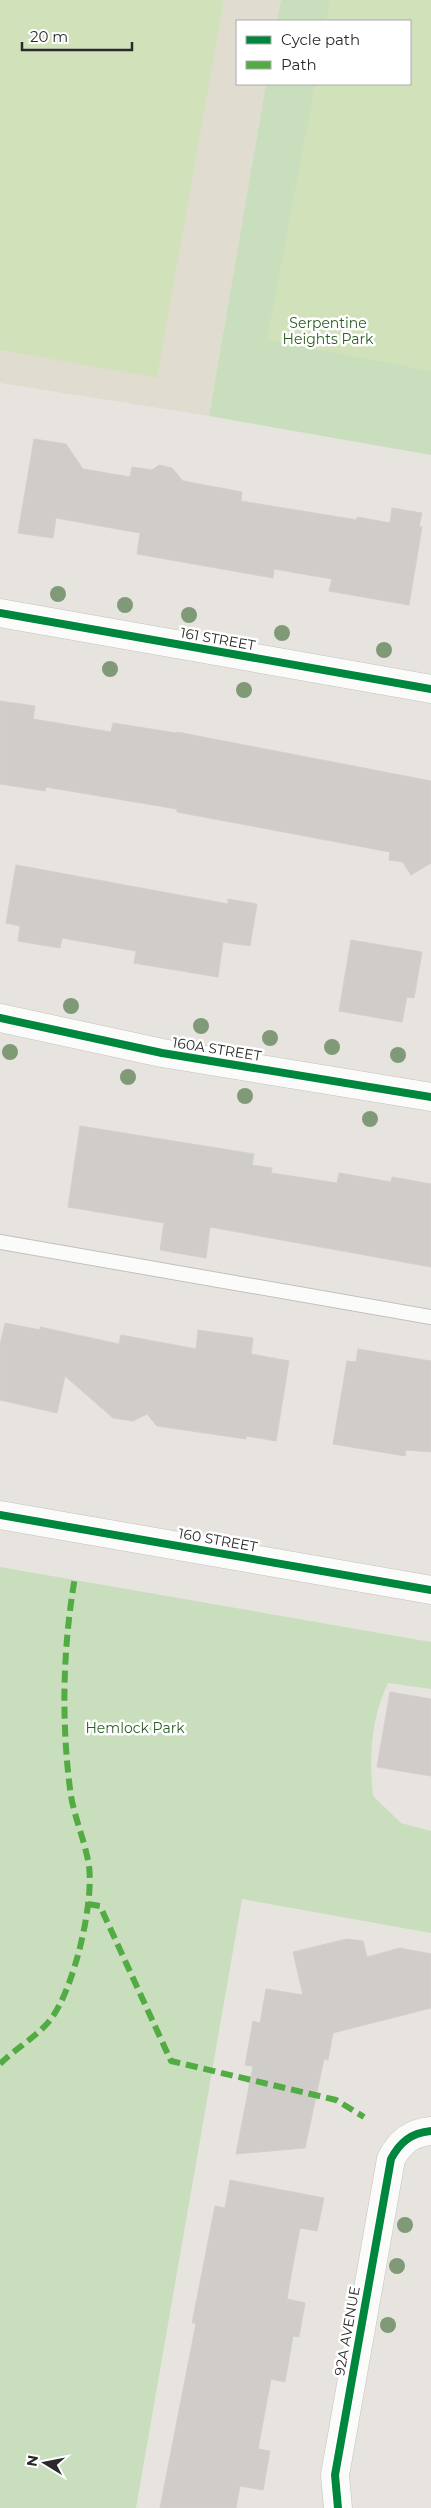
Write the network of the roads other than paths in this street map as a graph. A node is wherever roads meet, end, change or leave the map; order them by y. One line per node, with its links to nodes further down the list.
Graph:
1 (0, 613): 2 (street, 161 STREET)
2 (431, 689)
3 (0, 1018): 4 (street, 160A STREET)
4 (431, 1097)
5 (0, 1242): 6 (lane)
6 (431, 1317)
7 (0, 1515): 8 (street, 160 STREET)
8 (431, 1590)
9 (431, 2131): 10 (street, 92A AVENUE)
10 (338, 2508)

